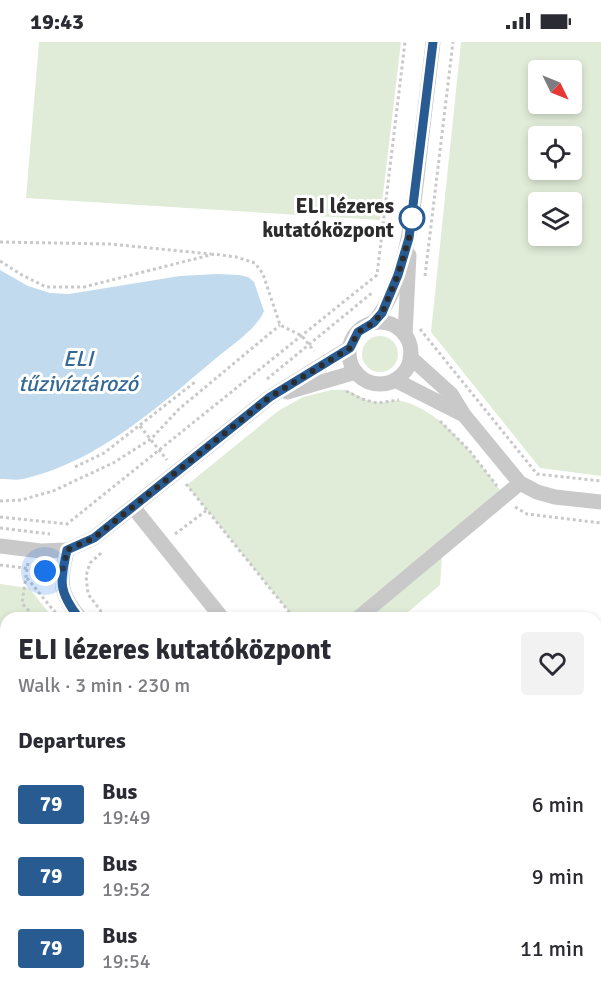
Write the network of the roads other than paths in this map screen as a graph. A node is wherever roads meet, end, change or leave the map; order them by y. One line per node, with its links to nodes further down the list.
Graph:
1 (433, 42): 2 (street)
2 (409, 238): 3 (street); 4 (street)
3 (373, 323): 4 (street); 5 (street)
4 (405, 335): 6 (street)
5 (350, 348): 7 (street); 9 (street)
6 (410, 357): 8 (street); 10 (street)
7 (356, 372): 8 (street); 9 (street)
8 (394, 380): 10 (street)
9 (270, 397): 13 (street)
10 (464, 415): 11 (street)
11 (520, 483): 12 (street); 18 (street)
12 (601, 502)
13 (133, 507): 15 (street); 17 (street)
14 (0, 546): 15 (street)
15 (67, 550): 16 (street)
16 (76, 612)
17 (217, 612)
18 (365, 612)

